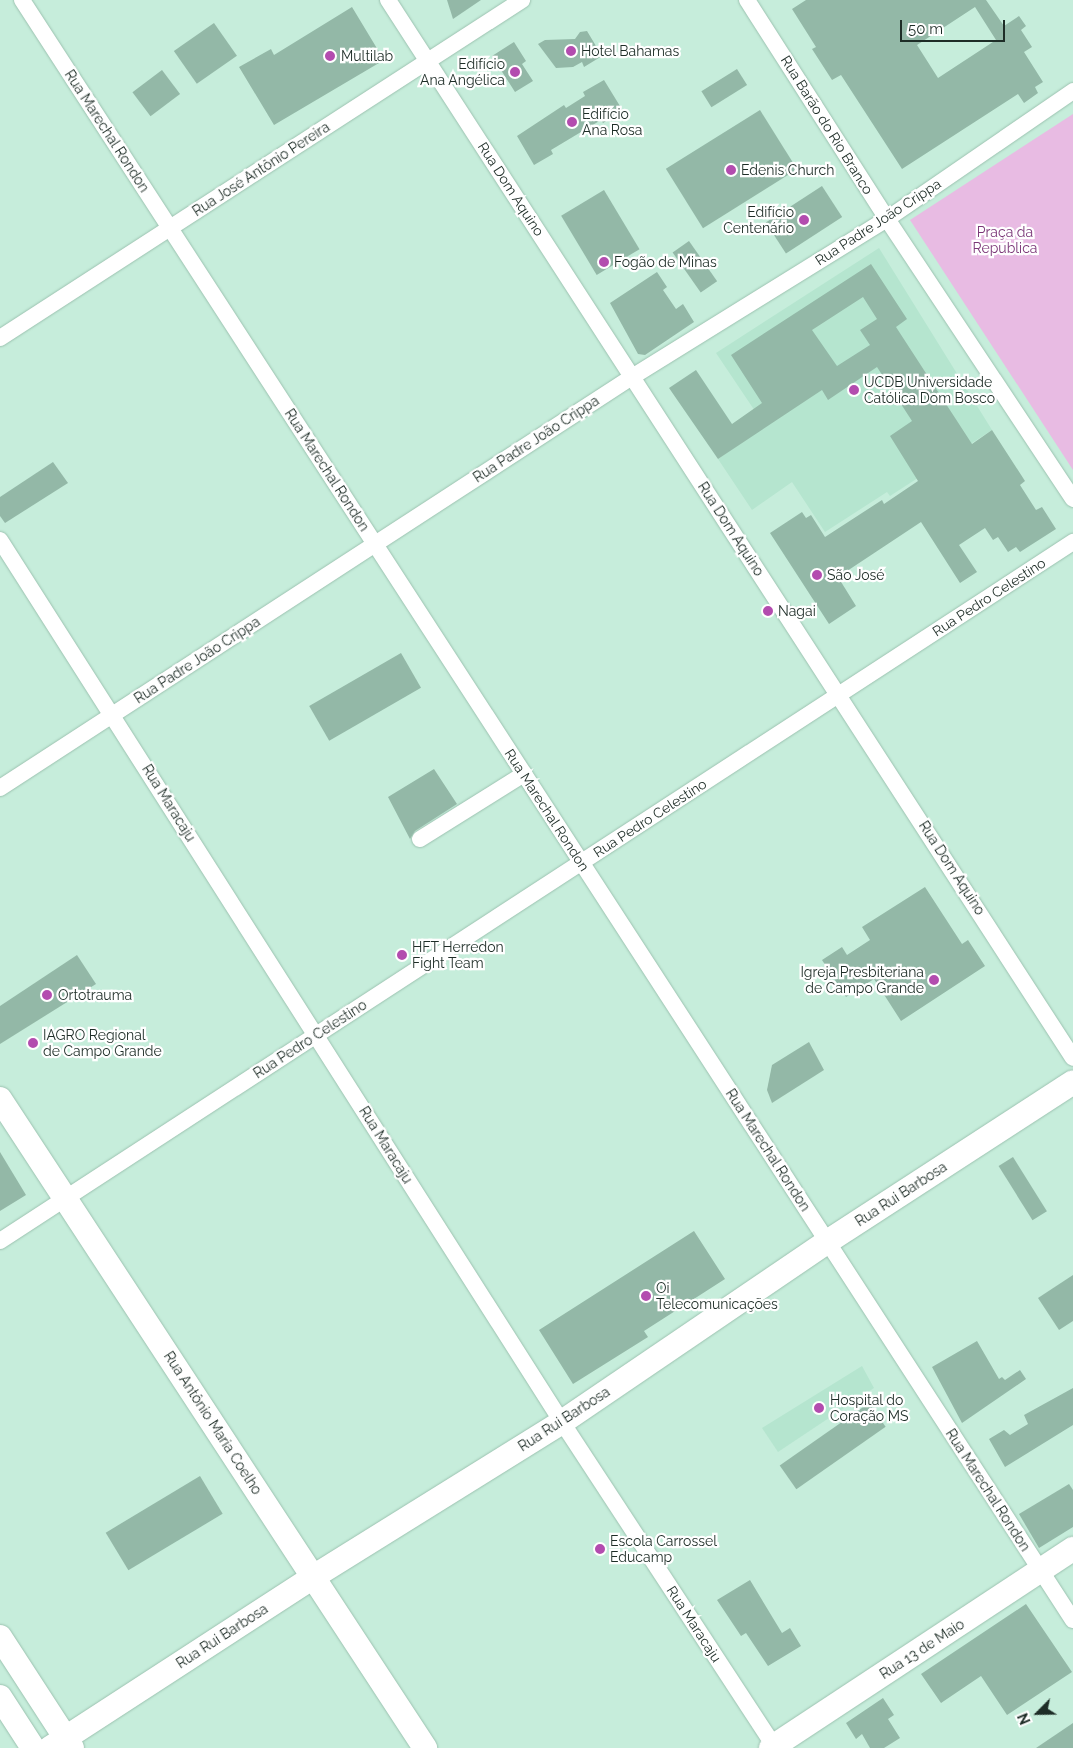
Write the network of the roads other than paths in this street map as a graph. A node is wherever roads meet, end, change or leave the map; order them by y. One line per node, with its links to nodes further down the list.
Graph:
1 (22, 0): 8 (street, Rua Marechal Rondon)
2 (388, 0): 5 (street, Rua Dom Aquino)
3 (522, 0): 5 (street, Rua José Antônio Pereira)
4 (747, 0): 7 (street, Rua Barão do Rio Branco)
5 (428, 61): 8 (street, Rua José Antônio Pereira); 10 (street, Rua Dom Aquino)
6 (1073, 91): 7 (street, Rua Padre João Crippa)
7 (887, 219): 10 (street, Rua Padre João Crippa); 11 (street, Rua Barão do Rio Branco)
8 (170, 228): 9 (street, Rua José Antônio Pereira); 14 (street, Rua Marechal Rondon)
9 (0, 338)
10 (632, 377): 14 (street, Rua Padre João Crippa); 15 (street, Rua Dom Aquino)
11 (1073, 499)
12 (0, 540): 16 (street, Rua Maracaju)
13 (1073, 542): 15 (street, Rua Pedro Celestino)
14 (375, 544): 16 (street, Rua Padre João Crippa); 17 (street, Rua Marechal Rondon)
15 (838, 695): 20 (street, Rua Pedro Celestino); 22 (street, Rua Dom Aquino)
16 (114, 714): 18 (street, Rua Padre João Crippa); 21 (street, Rua Maracaju)
17 (524, 774): 19 (street); 20 (street, Rua Marechal Rondon)
18 (0, 788)
19 (420, 839)
20 (581, 862): 21 (street, Rua Pedro Celestino); 27 (street, Rua Marechal Rondon)
21 (316, 1035): 25 (street, Rua Pedro Celestino); 28 (street, Rua Maracaju)
22 (1073, 1058)
23 (1073, 1082): 27 (street, Rua Rui Barbosa)
24 (0, 1099): 25 (street, Rua Antônio Maria Coelho)
25 (67, 1198): 26 (street, Rua Pedro Celestino); 31 (street, Rua Antônio Maria Coelho)
26 (0, 1241)
27 (827, 1242): 28 (street, Rua Rui Barbosa); 30 (street, Rua Marechal Rondon)
28 (562, 1422): 31 (street, Rua Rui Barbosa); 36 (street, Rua Maracaju)
29 (1073, 1549): 30 (street, Rua 13 de Maio)
30 (1041, 1570): 32 (street, Rua Marechal Rondon); 36 (street, Rua 13 de Maio)
31 (313, 1577): 35 (street, Rua Rui Barbosa); 38 (street, Rua Antônio Maria Coelho)
32 (1073, 1620)
33 (0, 1637): 35 (street)
34 (0, 1697): 37 (street)
35 (62, 1745)
36 (774, 1747)
37 (33, 1748)
38 (425, 1748)

